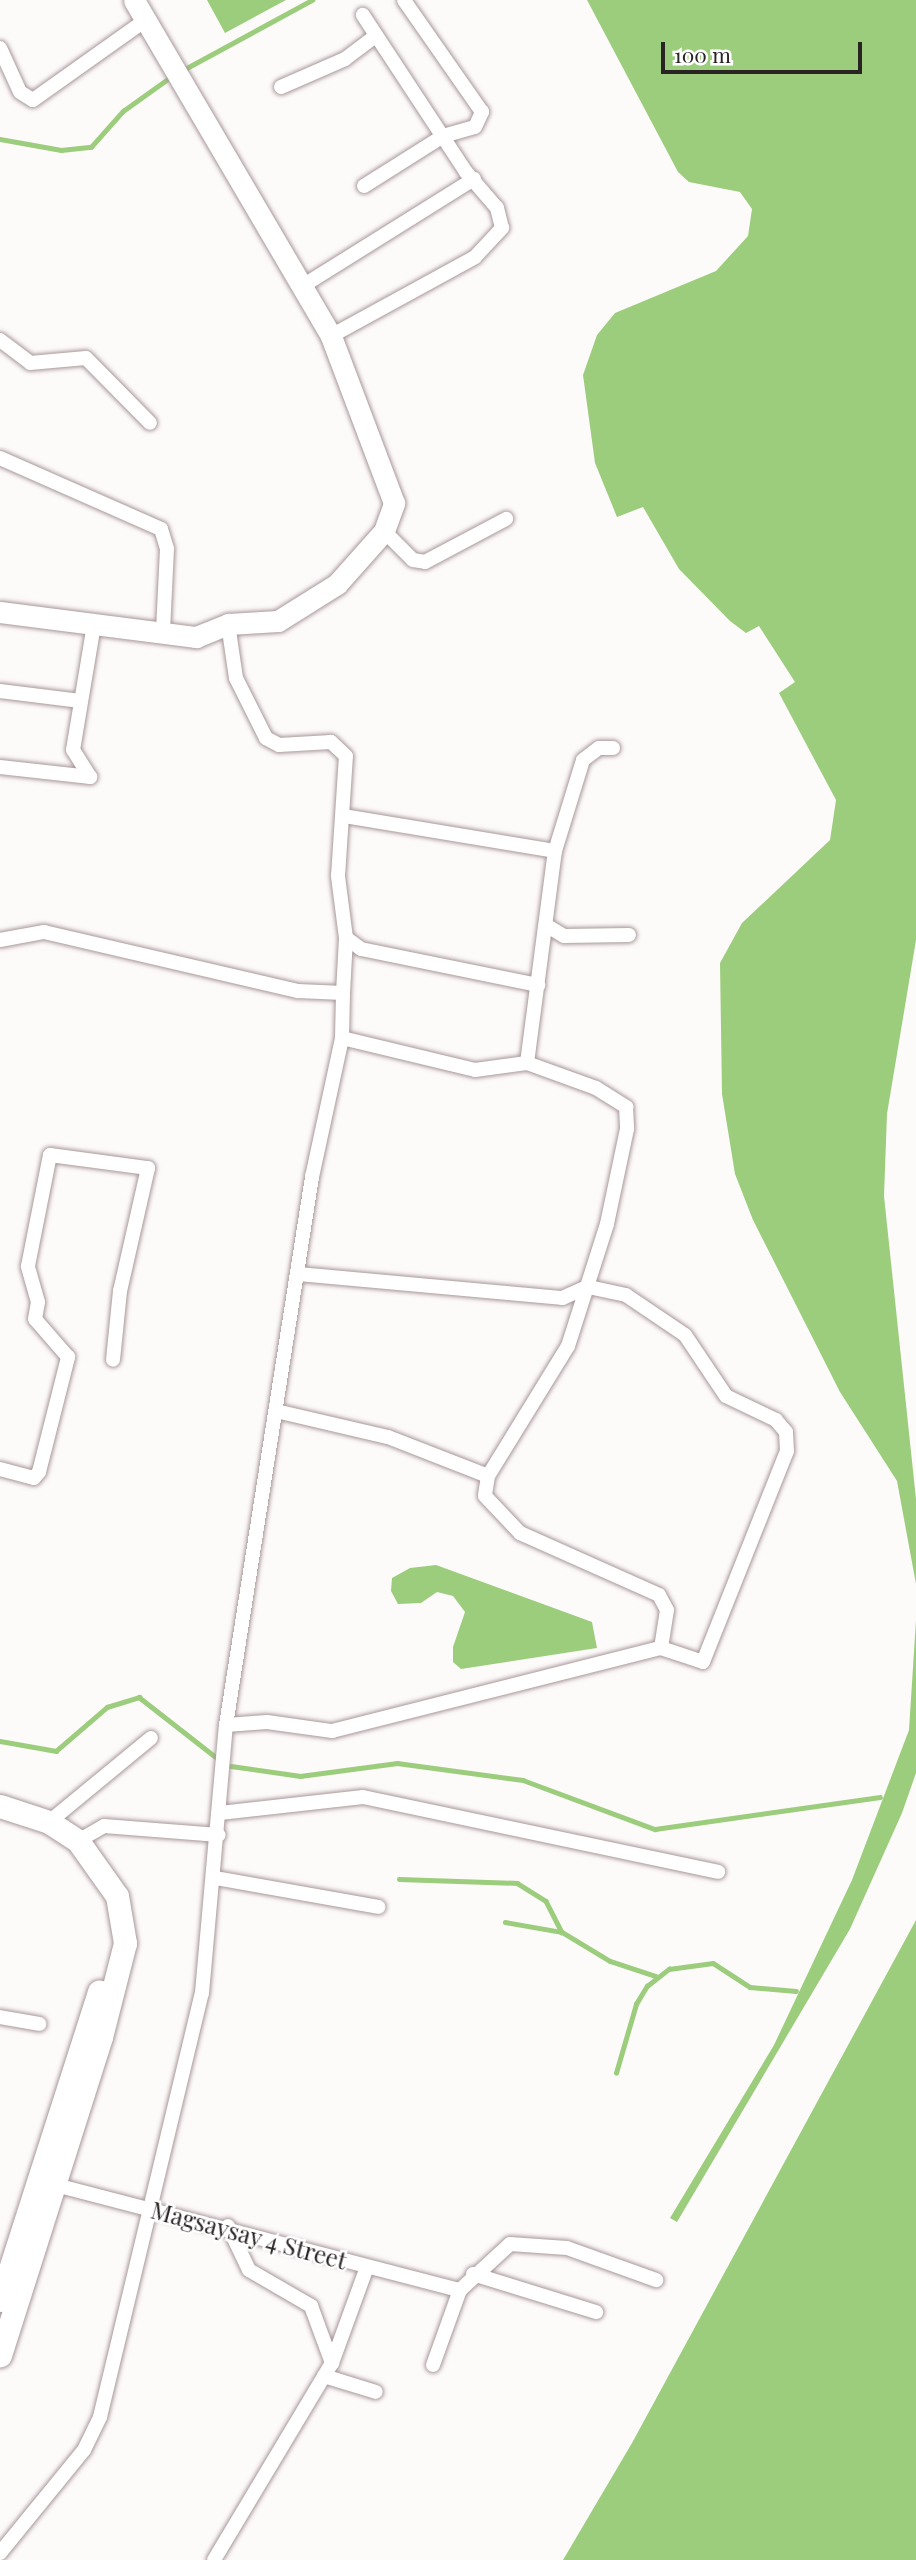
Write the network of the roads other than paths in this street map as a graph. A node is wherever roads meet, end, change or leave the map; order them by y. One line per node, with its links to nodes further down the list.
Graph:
1 (134, 0): 4 (street)
2 (404, 0): 8 (street)
3 (363, 15): 5 (street)
4 (144, 20): 6 (street); 11 (street)
5 (376, 36): 7 (street); 8 (street)
6 (0, 48)
7 (281, 87)
8 (443, 136): 9 (street); 10 (street)
9 (474, 179): 11 (street); 12 (street)
10 (364, 186)
11 (301, 288): 12 (street)
12 (331, 336): 17 (street)
13 (0, 341): 14 (street)
14 (150, 423)
15 (0, 458): 21 (street)
16 (506, 519): 17 (street)
17 (384, 531): 19 (street)
18 (0, 612): 20 (street)
19 (228, 624): 21 (street); 26 (street)
20 (94, 625): 21 (street); 23 (street)
21 (163, 631)
22 (0, 691): 23 (street)
23 (80, 701): 25 (street)
24 (613, 748): 27 (street)
25 (0, 767)
26 (344, 816): 27 (street); 30 (street)
27 (555, 851): 28 (street)
28 (549, 927): 29 (street); 32 (street)
29 (629, 935)
30 (346, 938): 32 (street); 33 (street)
31 (0, 940): 33 (street)
32 (538, 985): 35 (street)
33 (343, 993): 34 (street)
34 (342, 1038): 35 (street); 36 (street)
35 (527, 1063): 37 (street)
36 (297, 1274): 37 (street); 39 (street)
37 (587, 1287): 41 (street); 42 (street)
38 (113, 1360): 40 (street)
39 (276, 1411): 41 (street); 43 (street)
40 (0, 1469)
41 (488, 1476): 42 (street)
42 (661, 1648): 43 (street)
43 (226, 1725): 46 (street)
44 (151, 1738): 48 (street)
45 (0, 1807): 48 (main road)
46 (220, 1812): 49 (street); 51 (street)
47 (0, 1821): 56 (main road)
48 (49, 1822): 50 (main road)
49 (219, 1835): 50 (street); 52 (street)
50 (78, 1841): 56 (main road)
51 (718, 1872)
52 (216, 1878): 53 (street); 57 (street)
53 (378, 1908)
54 (0, 2017): 55 (street)
55 (39, 2024)
56 (47, 2182): 57 (street, Magsaysay 4 Street); 63 (main road); 65 (main road)
57 (150, 2208): 58 (street, Magsaysay 4 Street); 69 (street)
58 (228, 2226): 59 (street, Magsaysay 4 Street); 67 (street)
59 (367, 2267): 62 (street, Magsaysay 4 Street); 67 (street)
60 (473, 2274): 61 (street); 62 (street); 64 (street)
61 (656, 2280)
62 (460, 2290): 66 (street)
63 (0, 2301)
64 (596, 2312)
65 (0, 2355)
66 (433, 2365)
67 (328, 2369): 68 (street); 70 (street)
68 (376, 2392)
69 (0, 2553)
70 (214, 2560)

